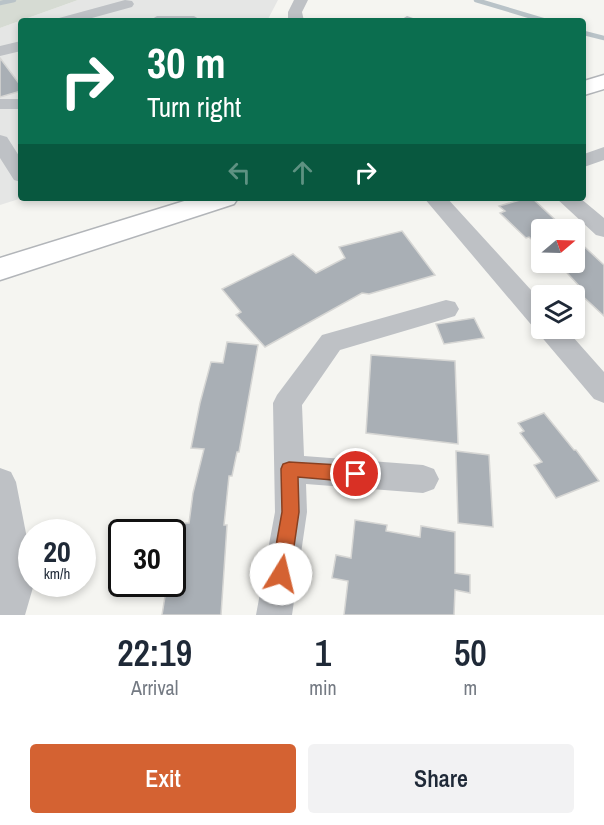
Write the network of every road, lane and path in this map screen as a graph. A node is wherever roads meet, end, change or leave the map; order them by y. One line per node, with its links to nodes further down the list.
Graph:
1 (301, 0): 5 (street)
2 (140, 11): 3 (street); 4 (street)
3 (87, 18)
4 (178, 18)
5 (296, 18)
6 (18, 47): 7 (street)
7 (0, 51)
8 (604, 65): 9 (main road)
9 (586, 70)
10 (604, 82): 11 (main road)
11 (586, 87)
12 (0, 104): 13 (street)
13 (18, 104)
14 (0, 141): 17 (street)
15 (604, 153): 16 (street)
16 (586, 159)
17 (18, 171)
18 (18, 177): 19 (street)
19 (0, 184)
20 (142, 201): 25 (main road)
21 (214, 201): 26 (main road)
22 (438, 201): 27 (street)
23 (570, 201): 24 (street)
24 (604, 230)
25 (0, 245)
26 (0, 268)
27 (531, 307)
28 (446, 309): 31 (street)
29 (559, 339): 30 (street)
30 (604, 391)
31 (289, 469): 32 (street); 35 (street)
32 (423, 479)
33 (0, 482): 34 (street)
34 (5, 615)
35 (274, 615)

